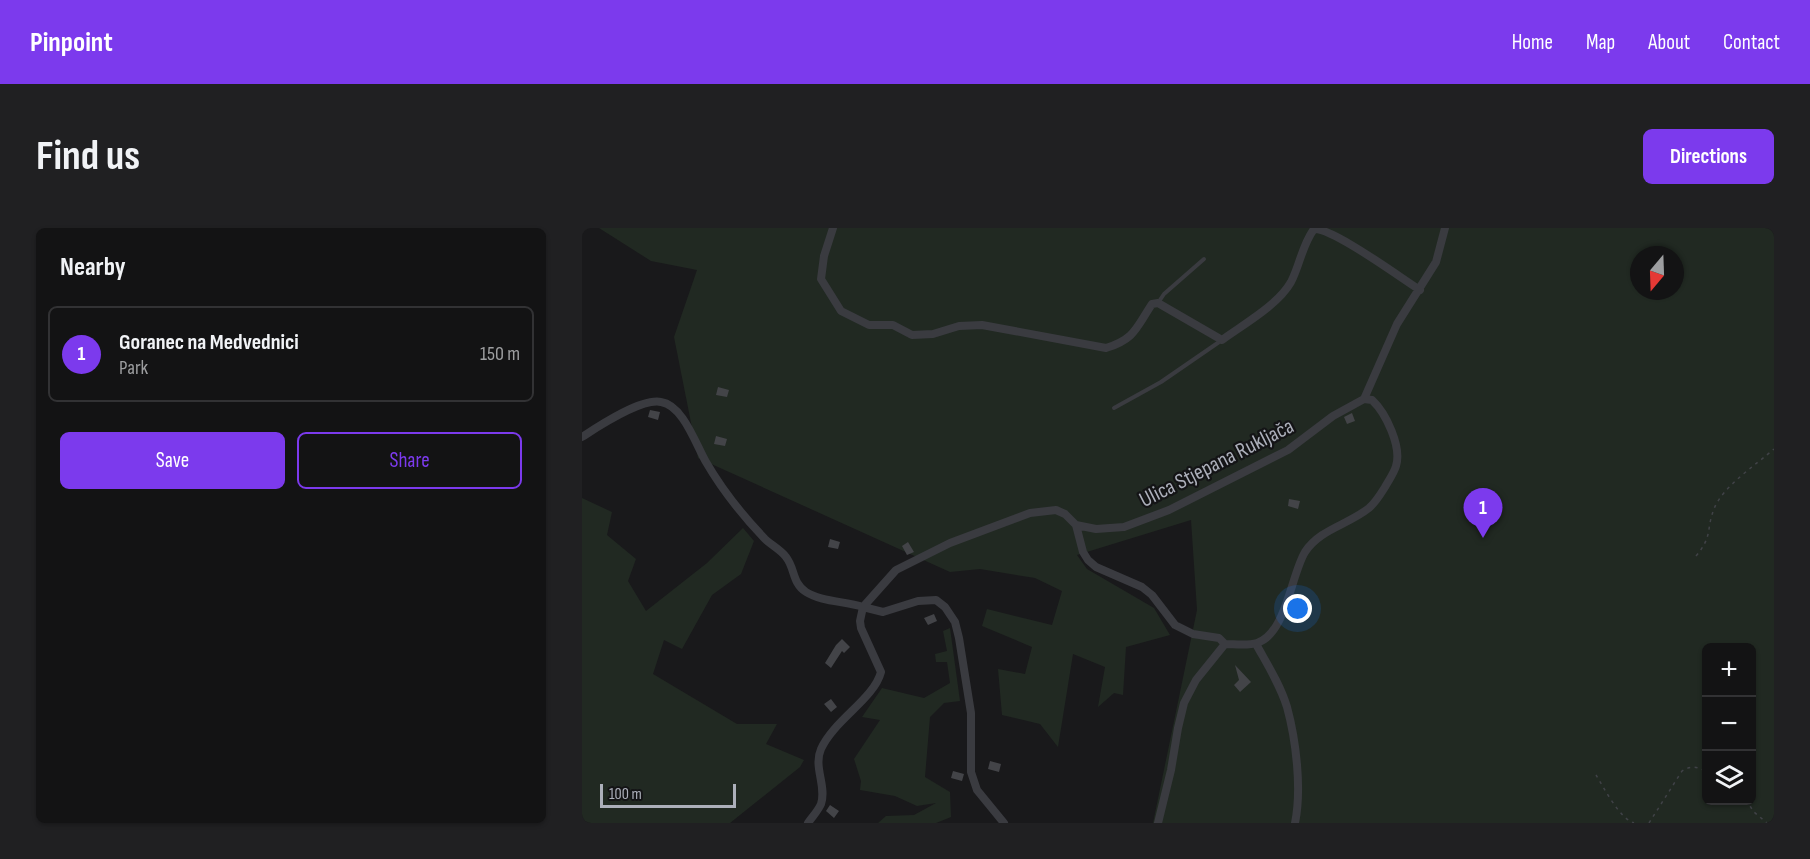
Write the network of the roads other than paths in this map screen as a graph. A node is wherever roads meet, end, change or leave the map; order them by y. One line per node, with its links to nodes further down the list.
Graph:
1 (833, 228): 5 (street)
2 (1445, 228): 4 (street)
3 (1204, 259): 5 (lane)
4 (1419, 290): 6 (street); 7 (street)
5 (1158, 303): 6 (street)
6 (1222, 340): 8 (lane)
7 (1364, 399): 10 (street, Ulica Stjepana Rukljača); 13 (street)
8 (1114, 408)
9 (582, 437): 11 (street)
10 (1076, 525): 11 (street, Ulica Stjepana Rukljača); 12 (street)
11 (863, 607): 14 (street); 15 (street)
12 (1225, 644): 13 (street); 16 (street)
13 (1256, 644): 17 (street)
14 (808, 823)
15 (1004, 823)
16 (1158, 823)
17 (1295, 823)

